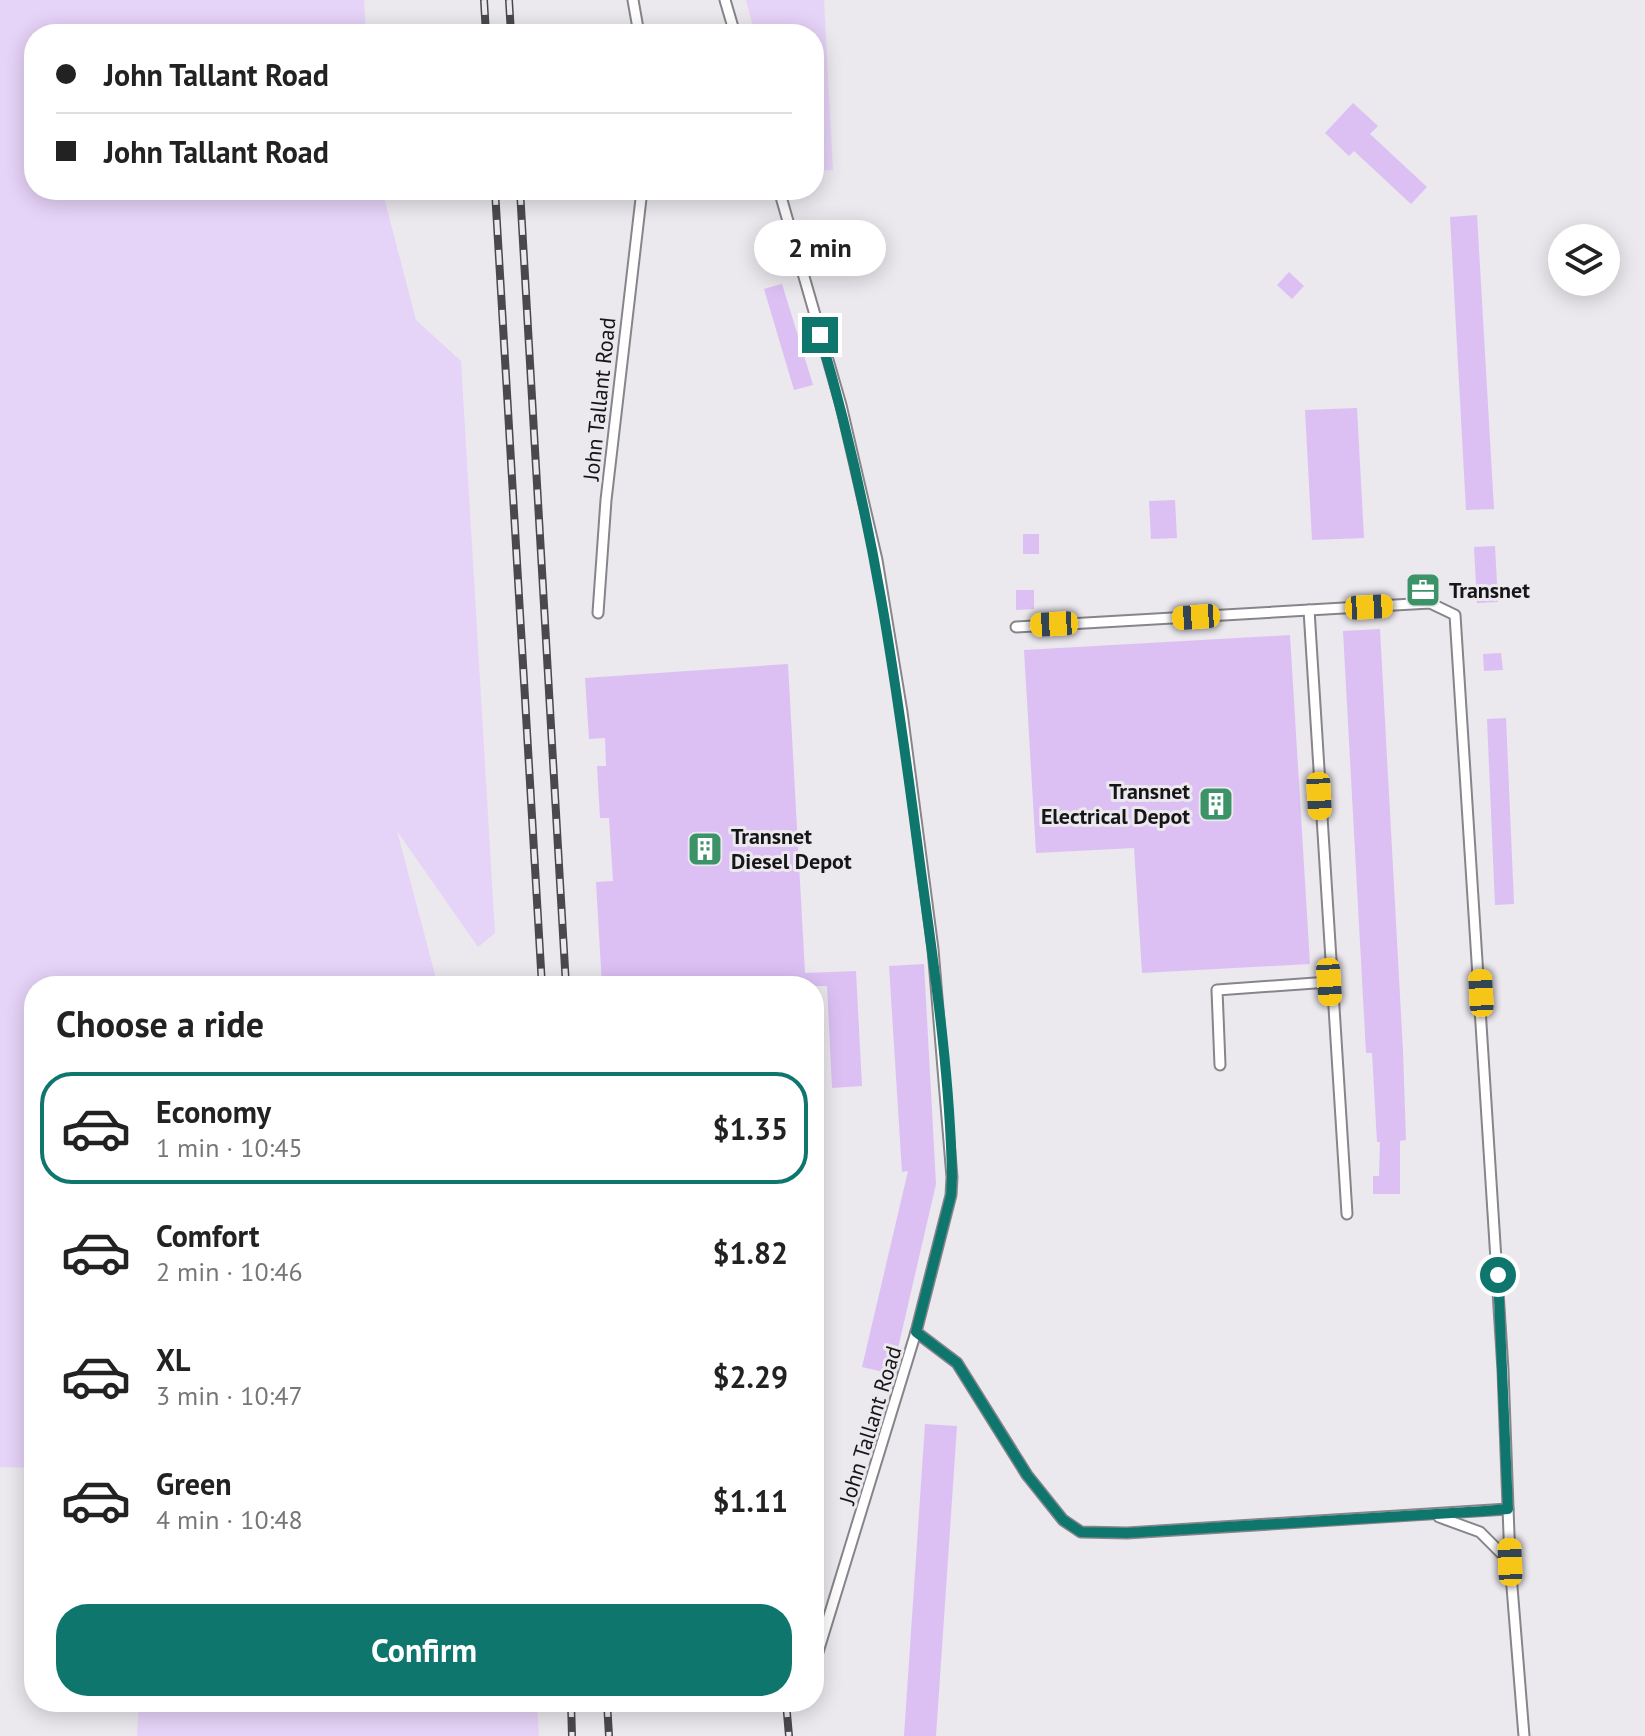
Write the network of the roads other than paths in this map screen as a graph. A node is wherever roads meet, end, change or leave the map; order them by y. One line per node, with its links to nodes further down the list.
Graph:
1 (633, 0): 3 (lane)
2 (725, 0): 4 (lane)
3 (637, 24)
4 (732, 24)
5 (641, 200): 8 (lane, John Tallant Road)
6 (782, 200): 13 (lane, John Tallant Road)
7 (1309, 610): 9 (lane); 10 (lane); 14 (lane)
8 (598, 613)
9 (1016, 627)
10 (1329, 982): 11 (lane); 12 (lane)
11 (1220, 1065)
12 (1347, 1214)
13 (916, 1332): 15 (lane, John Tallant Road); 17 (lane, John Tallant Road)
14 (1508, 1509): 15 (lane, John Tallant Road); 16 (lane)
15 (1436, 1516): 16 (lane)
16 (1510, 1562): 18 (lane)
17 (824, 1632)
18 (1524, 1736)

